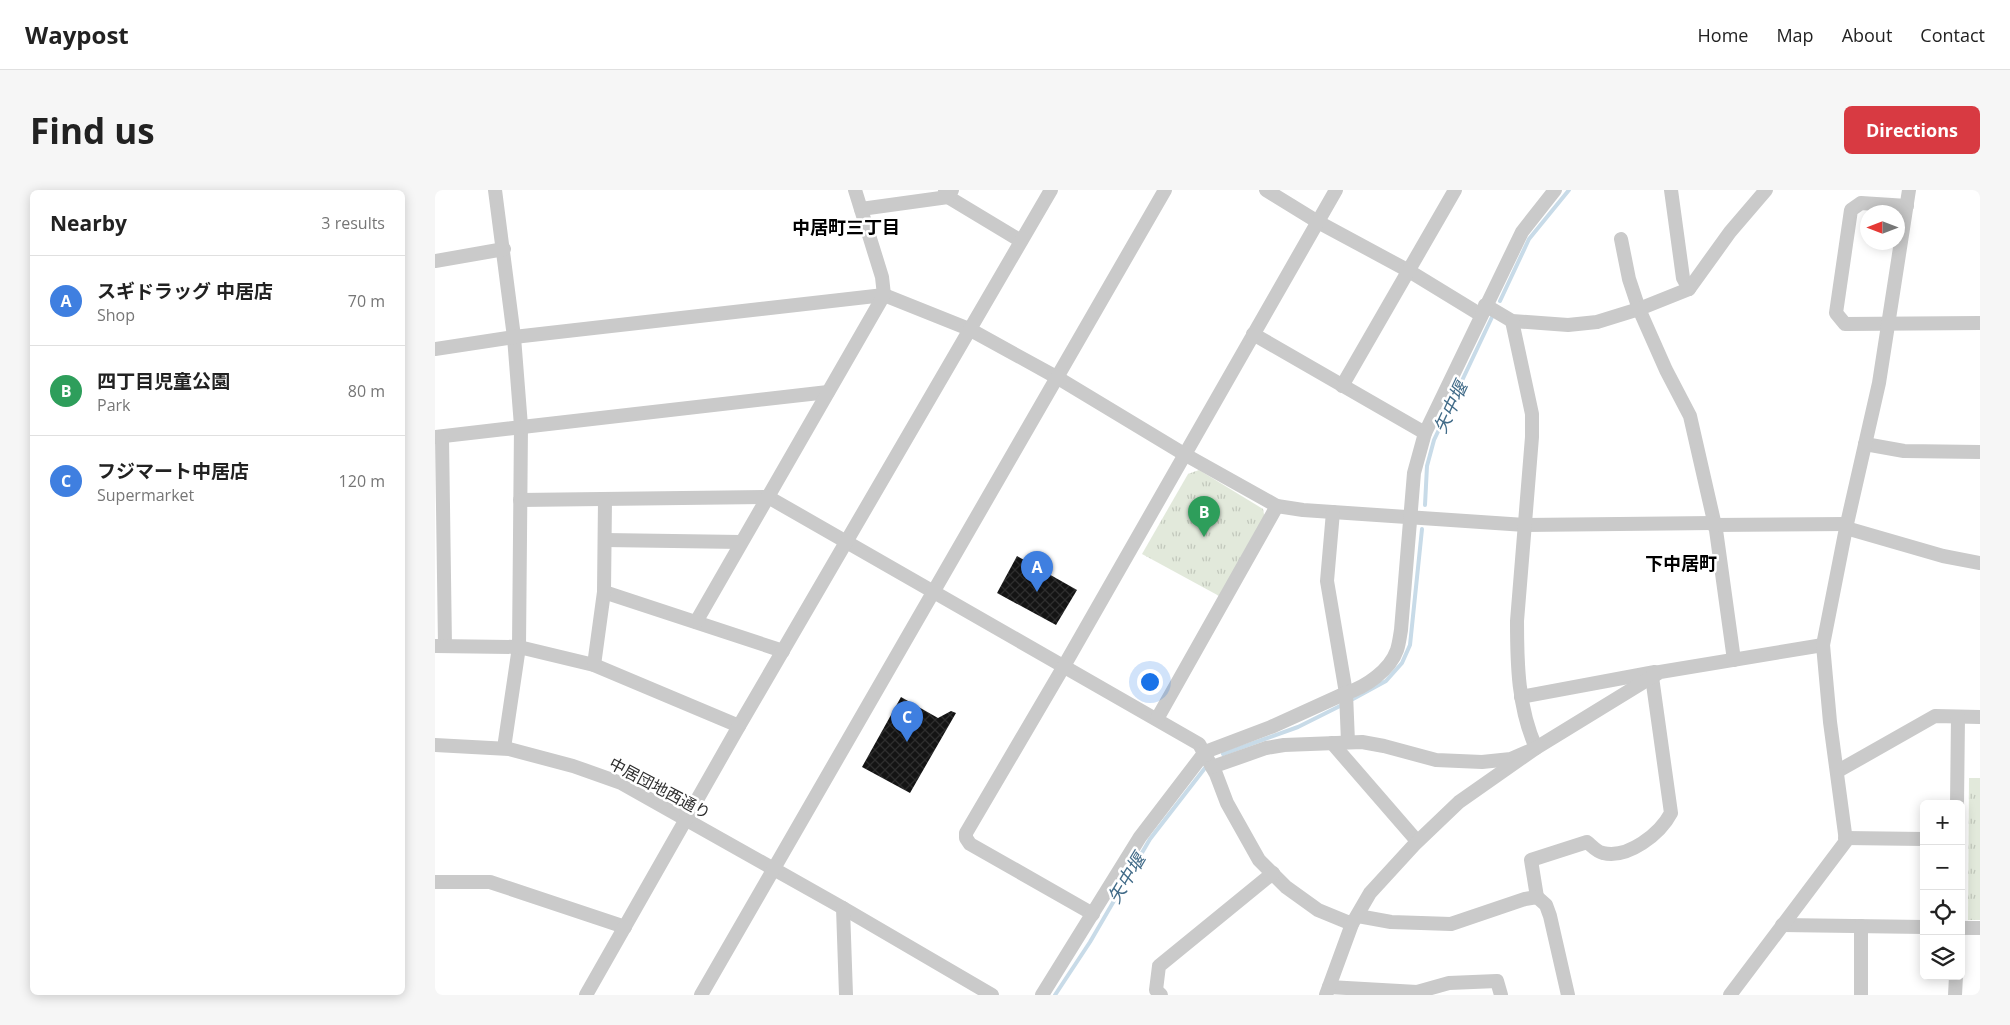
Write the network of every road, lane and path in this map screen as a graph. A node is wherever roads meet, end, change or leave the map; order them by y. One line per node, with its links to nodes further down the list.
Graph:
1 (495, 190): 18 (street)
2 (855, 190): 14 (street)
3 (1051, 190): 17 (street)
4 (1165, 190): 32 (street)
5 (1266, 190): 15 (street)
6 (1336, 190): 15 (street)
7 (1455, 190): 20 (street)
8 (1555, 190): 24 (street)
9 (1671, 190): 21 (street)
10 (1766, 190): 21 (street)
11 (1909, 190): 13 (street)
12 (948, 192): 14 (street); 17 (street)
13 (1907, 206): 26 (street); 26 (street)
14 (861, 209): 22 (street)
15 (1318, 222): 20 (street); 29 (street)
16 (1621, 239): 23 (street)
17 (1021, 241): 28 (street)
18 (503, 249): 19 (street); 30 (street)
19 (435, 261)
20 (1409, 270): 24 (street); 33 (street)
21 (1689, 289): 23 (street)
22 (883, 295): 28 (street); 30 (street); 34 (street)
23 (1639, 309): 25 (street); 47 (street)
24 (1483, 310): 25 (street); 36 (street)
25 (1512, 321): 48 (street)
26 (1889, 323): 27 (street); 38 (street)
27 (1980, 323)
28 (969, 329): 32 (street); 52 (street)
29 (1253, 334): 33 (street); 40 (street)
30 (514, 337): 31 (street); 35 (street)
31 (435, 348)
32 (1058, 378): 40 (street); 55 (street)
33 (1343, 386): 36 (street)
34 (828, 392): 35 (street); 41 (street)
35 (521, 426): 37 (street); 42 (street)
36 (1425, 433): 46 (street)
37 (439, 437): 58 (street)
38 (1865, 444): 39 (street); 49 (street)
39 (1980, 452)
40 (1184, 454): 44 (street); 63 (street)
41 (768, 497): 43 (street); 51 (street); 52 (street)
42 (520, 500): 43 (street); 59 (street)
43 (605, 500): 50 (street)
44 (1277, 506): 45 (street); 69 (street)
45 (1333, 512): 46 (street); 65 (street)
46 (1411, 516): 48 (street); 65 (street)
47 (1713, 524): 48 (street); 49 (street); 61 (street)
48 (1525, 525): 66 (street)
49 (1846, 526): 53 (street); 57 (street)
50 (605, 540): 51 (street); 54 (street)
51 (741, 542): 56 (street)
52 (846, 542): 55 (street); 60 (street)
53 (1980, 563)
54 (604, 592): 56 (street); 62 (street)
55 (934, 592): 63 (street); 84 (street)
56 (696, 622): 60 (street)
57 (1823, 645): 61 (street); 78 (street)
58 (440, 646): 59 (street)
59 (519, 647): 62 (street); 74 (street)
60 (783, 651): 70 (street)
61 (1734, 660): 64 (street)
62 (594, 665): 70 (street)
63 (1064, 666): 69 (street); 89 (street)
64 (1656, 675): 66 (street); 75 (street); 87 (street)
65 (1346, 693): 71 (street); 76 (street)
66 (1521, 698): 75 (street)
67 (1958, 717): 68 (street); 78 (street); 79 (street)
68 (1980, 717)
69 (1157, 718): 76 (street)
70 (739, 726): 80 (street)
71 (1348, 742): 72 (street); 75 (street)
72 (1332, 743): 77 (street); 83 (street)
73 (435, 745): 74 (street, 中居団地西通り)
74 (503, 748): 80 (street, 中居団地西通り)
75 (1536, 748): 83 (street)
76 (1205, 752): 77 (street); 89 (street)
77 (1212, 767): 85 (street)
78 (1838, 771): 81 (street)
79 (1957, 800)
80 (686, 820): 84 (street, 中居団地西通り); 93 (street)
81 (1845, 838): 82 (street); 91 (street)
82 (1920, 840)
83 (1417, 841): 90 (street)
84 (772, 870): 88 (street, 中居団地西通り); 101 (street)
85 (1273, 873): 90 (street); 99 (street)
86 (435, 882): 93 (street)
87 (1537, 897): 90 (street); 106 (street)
88 (843, 908): 102 (street); 103 (street, 中居団地西通り)
89 (1093, 914): 104 (street)
90 (1355, 920): 98 (street)
91 (1782, 925): 92 (street); 107 (street)
92 (1861, 926): 94 (street); 108 (street)
93 (625, 927): 100 (street)
94 (1920, 927)
95 (1965, 928): 96 (street)
96 (1980, 928)
97 (1956, 980): 109 (street)
98 (1327, 991): 105 (street)
99 (1156, 993)
100 (587, 995)
101 (701, 995)
102 (847, 995)
103 (992, 995)
104 (1042, 995)
105 (1501, 995)
106 (1568, 995)
107 (1730, 995)
108 (1861, 995)
109 (1955, 995)

